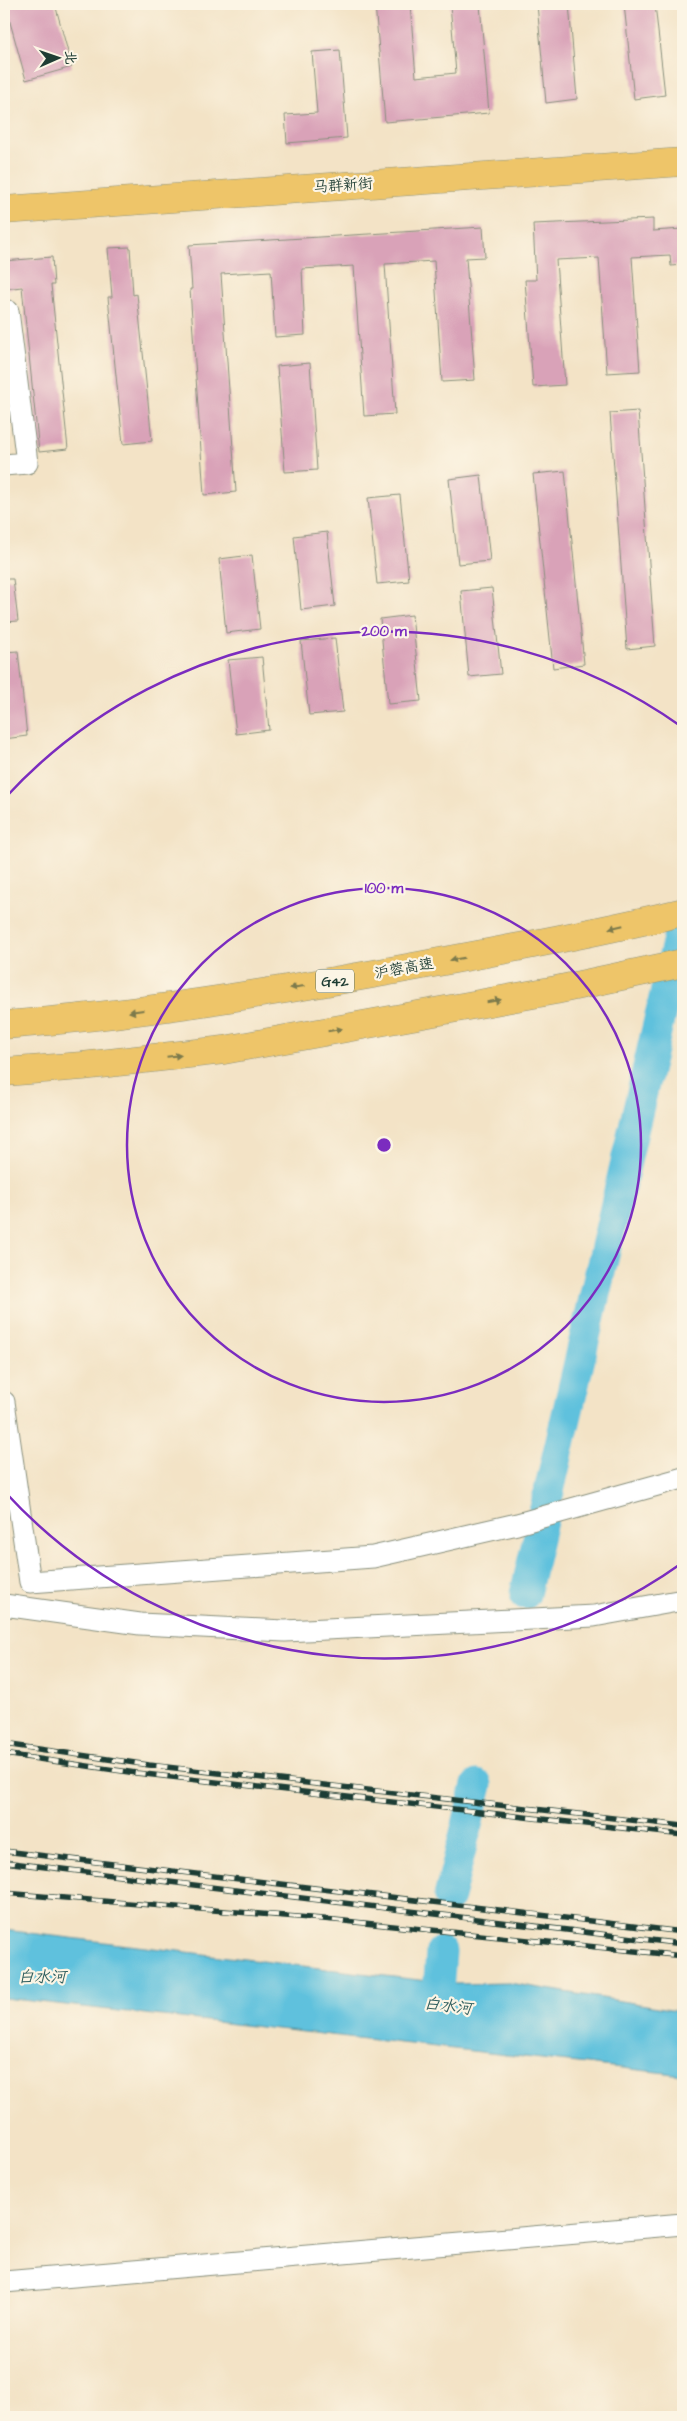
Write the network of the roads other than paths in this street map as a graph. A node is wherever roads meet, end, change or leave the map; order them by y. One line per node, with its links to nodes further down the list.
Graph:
1 (683, 162): 2 (main road, 马群新街)
2 (4, 210)
3 (8, 311): 4 (street)
4 (4, 465)
5 (673, 914): 7 (main road, 沪蓉高速 / G42, one-way to 7)
6 (683, 963): 8 (main road, one-way to 6)
7 (4, 1025)
8 (82, 1066): 9 (main road); 10 (main road)
9 (4, 1072)
10 (4, 1079)
11 (4, 1402): 12 (street)
12 (683, 1478)
13 (683, 1600): 14 (street)
14 (4, 1605)
15 (683, 2224): 16 (street)
16 (4, 2282)

